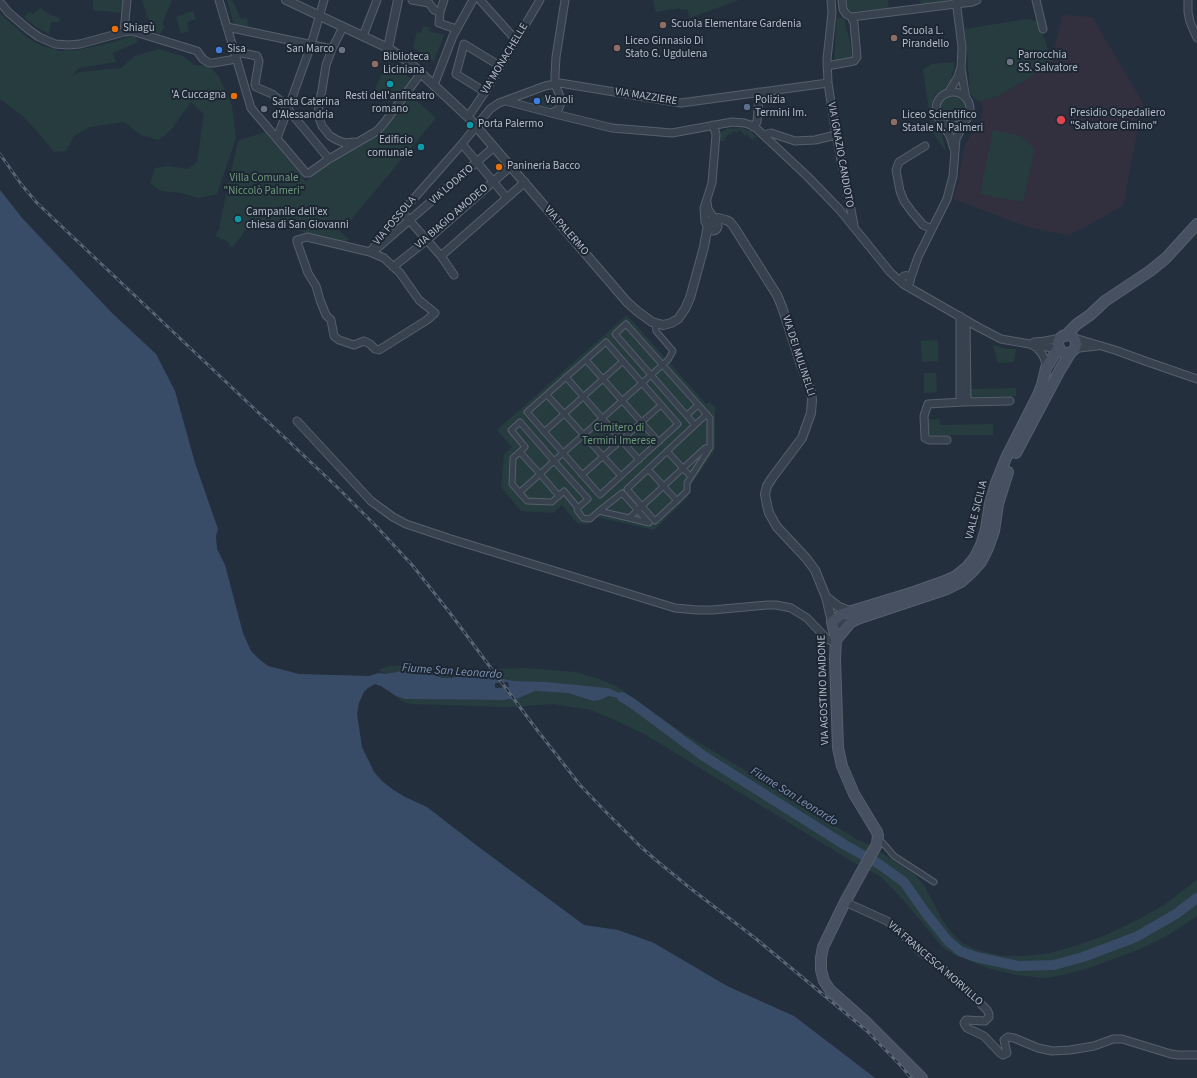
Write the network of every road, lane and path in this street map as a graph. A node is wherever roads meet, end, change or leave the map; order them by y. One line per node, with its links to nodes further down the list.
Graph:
1 (127, 0): 27 (street)
2 (219, 0): 23 (street)
3 (286, 0): 21 (street, VIA PALERMO)
4 (324, 0): 21 (street)
5 (377, 0): 28 (street)
6 (398, 0): 32 (street)
7 (412, 0): 20 (street)
8 (444, 0): 20 (street)
9 (473, 0): 25 (street)
10 (480, 0): 30 (street)
11 (540, 0): 30 (street, VIA MONACHELLE)
12 (565, 0): 41 (street)
13 (831, 0): 36 (street, VIA IGNAZIO CANDIOTO)
14 (842, 0): 22 (street)
15 (977, 0): 18 (street)
16 (1036, 0): 26 (street)
17 (1188, 0): 29 (street)
18 (957, 1): 22 (street); 37 (street)
19 (0, 2): 27 (street)
20 (440, 12): 25 (street)
21 (319, 15): 24 (street, VIA PALERMO); 31 (street)
22 (851, 17): 36 (street)
23 (227, 27): 31 (street); 34 (street)
24 (344, 27): 28 (street, VIA PALERMO); 33 (street)
25 (456, 29): 40 (street)
26 (1043, 29)
27 (124, 32): 34 (street)
28 (363, 36): 32 (street, VIA PALERMO)
29 (1197, 38)
30 (516, 40): 35 (street, VIA MONACHELLE)
31 (311, 44): 33 (street); 49 (street)
32 (388, 48): 38 (street, VIA PALERMO)
33 (332, 49): 61 (street)
34 (236, 56): 49 (street); 60 (street)
35 (500, 66): 42 (street, VIA MONACHELLE); 42 (street)
36 (827, 66): 39 (street, VIA IGNAZIO CANDIOTO)
37 (961, 68): 44 (street); 46 (street)
38 (421, 73): 40 (street, VIA PALERMO); 61 (street)
39 (828, 82): 43 (street, VIA MAZZIERE); 58 (street, VIA IGNAZIO CANDIOTO)
40 (434, 84): 50 (street, VIA PALERMO)
41 (555, 84): 43 (street, VIA MAZZIERE); 45 (street, VIA MAZZIERE); 51 (street)
42 (485, 92): 50 (street, VIA MONACHELLE)
43 (759, 92): 57 (street)
44 (948, 93): 46 (street); 53 (street)
45 (522, 95): 47 (street, VIA MAZZIERE); 48 (street)
46 (966, 98): 54 (street)
47 (506, 100): 48 (street); 52 (street, VIA MAZZIERE)
48 (521, 105): 51 (street)
49 (288, 109): 60 (street); 66 (street)
50 (470, 114): 52 (street); 56 (street, VIA PALERMO)
51 (551, 114): 55 (street)
52 (482, 119): 56 (street, VIA MAZZIERE)
53 (941, 122): 54 (street); 65 (street)
54 (964, 123): 65 (street)
55 (713, 125): 57 (street); 72 (street)
56 (477, 126): 62 (street, VIA FOSSOLA); 64 (street, VIA PALERMO)
57 (753, 127): 59 (street)
58 (836, 135): 59 (street); 73 (street, VIA IGNAZIO CANDIOTO)
59 (765, 136): 74 (street)
60 (277, 138): 66 (street)
61 (358, 141): 66 (street)
62 (462, 144): 67 (street); 75 (street, VIA FOSSOLA)
63 (925, 146): 80 (street)
64 (494, 147): 67 (street, VIA LODATO); 68 (street, VIA PALERMO)
65 (955, 151): 80 (street)
66 (329, 159)
67 (477, 162): 69 (street); 76 (street, VIA LODATO)
68 (511, 166): 69 (street, VIA BIAGIO AMODEO); 70 (street, VIA PALERMO)
69 (493, 182): 71 (street); 81 (street, VIA BIAGIO AMODEO)
70 (525, 182): 71 (street); 88 (street, VIA PALERMO)
71 (506, 197): 83 (street)
72 (707, 199): 78 (street); 78 (street)
73 (849, 204): 74 (street); 79 (street, VIA IGNAZIO CANDIOTO)
74 (839, 209): 79 (street)
75 (402, 212): 76 (street); 82 (street, VIA FOSSOLA)
76 (410, 221): 81 (street); 82 (street, VIA LODATO)
77 (1197, 224): 90 (main road)
78 (712, 226): 88 (street); 142 (street, VIA DEI MULINELLI)
79 (854, 228): 86 (street)
80 (932, 229): 86 (street)
81 (427, 240): 83 (street); 84 (street, VIA BIAGIO AMODEO)
82 (371, 252): 84 (street); 84 (street, VIA FOSSOLA)
83 (441, 256): 85 (street)
84 (393, 267)
85 (454, 275)
86 (906, 280): 87 (street)
87 (963, 318): 89 (street); 104 (street)
88 (659, 325): 94 (street)
89 (1027, 343): 90 (street); 90 (street); 95 (street)
90 (1067, 344): 91 (street); 91 (street); 95 (main road, VIALE SICILIA); 145 (main road, VIALE SICILIA)
91 (1102, 346): 99 (street)
92 (586, 360): 93 (street); 97 (street); 98 (street)
93 (623, 361): 98 (street); 100 (street)
94 (662, 365): 96 (street); 96 (street); 107 (street)
95 (1046, 368): 143 (main road, VIALE SICILIA)
96 (651, 375): 100 (street); 110 (street)
97 (566, 377): 101 (street); 102 (street)
98 (603, 379): 102 (street); 103 (street)
99 (1197, 379)
100 (642, 383): 103 (street); 106 (street)
101 (546, 395): 108 (street); 115 (street)
102 (583, 396): 108 (street); 111 (street)
103 (622, 401): 111 (street); 113 (street)
104 (963, 402): 105 (street); 118 (street)
105 (1010, 402)
106 (661, 405): 113 (street); 119 (street)
107 (698, 405): 109 (street); 110 (street)
108 (564, 414): 115 (street); 116 (street)
109 (707, 414): 114 (street); 120 (street)
110 (687, 415): 114 (street)
111 (602, 418): 116 (street); 117 (street)
112 (297, 421): 146 (street)
113 (641, 422): 117 (street); 119 (street)
114 (695, 425): 121 (street)
115 (544, 432): 123 (street)
116 (583, 435): 123 (street); 124 (street)
117 (622, 440): 124 (street); 125 (street)
118 (947, 440)
119 (659, 442): 125 (street)
120 (710, 447): 127 (street); 132 (street)
121 (667, 451): 127 (street); 128 (street)
122 (520, 452): 126 (street); 129 (street); 134 (street)
123 (563, 454): 126 (street); 130 (street)
124 (603, 457): 130 (street); 131 (street)
125 (639, 460): 131 (street)
126 (554, 461): 129 (street); 138 (street)
127 (683, 468): 132 (street); 133 (street)
128 (648, 469): 133 (street); 137 (street)
129 (540, 474): 134 (street); 135 (street)
130 (582, 475): 131 (street)
131 (621, 476)
132 (691, 477): 136 (street)
133 (664, 486): 136 (street); 137 (street)
134 (520, 492): 135 (street)
135 (559, 496): 138 (street)
136 (677, 501): 137 (street)
137 (642, 506): 140 (street)
138 (578, 508): 139 (street)
139 (599, 511): 140 (street); 141 (street)
140 (638, 511): 141 (street); 141 (street)
141 (629, 518)
142 (826, 597): 143 (street); 144 (street, VIA DEI MULINELLI)
143 (849, 612): 144 (main road, VIALE SICILIA)
144 (832, 622): 145 (street); 146 (main road, VIA AGOSTINO DAIDONE)
145 (851, 622): 146 (main road)
146 (836, 640): 147 (main road, VIA AGOSTINO DAIDONE)
147 (877, 842): 148 (street); 149 (main road)
148 (934, 882)
149 (845, 902): 150 (street, VIA FRANCESCA MORVILLO); 151 (main road)
150 (1197, 1055)
151 (922, 1078)

